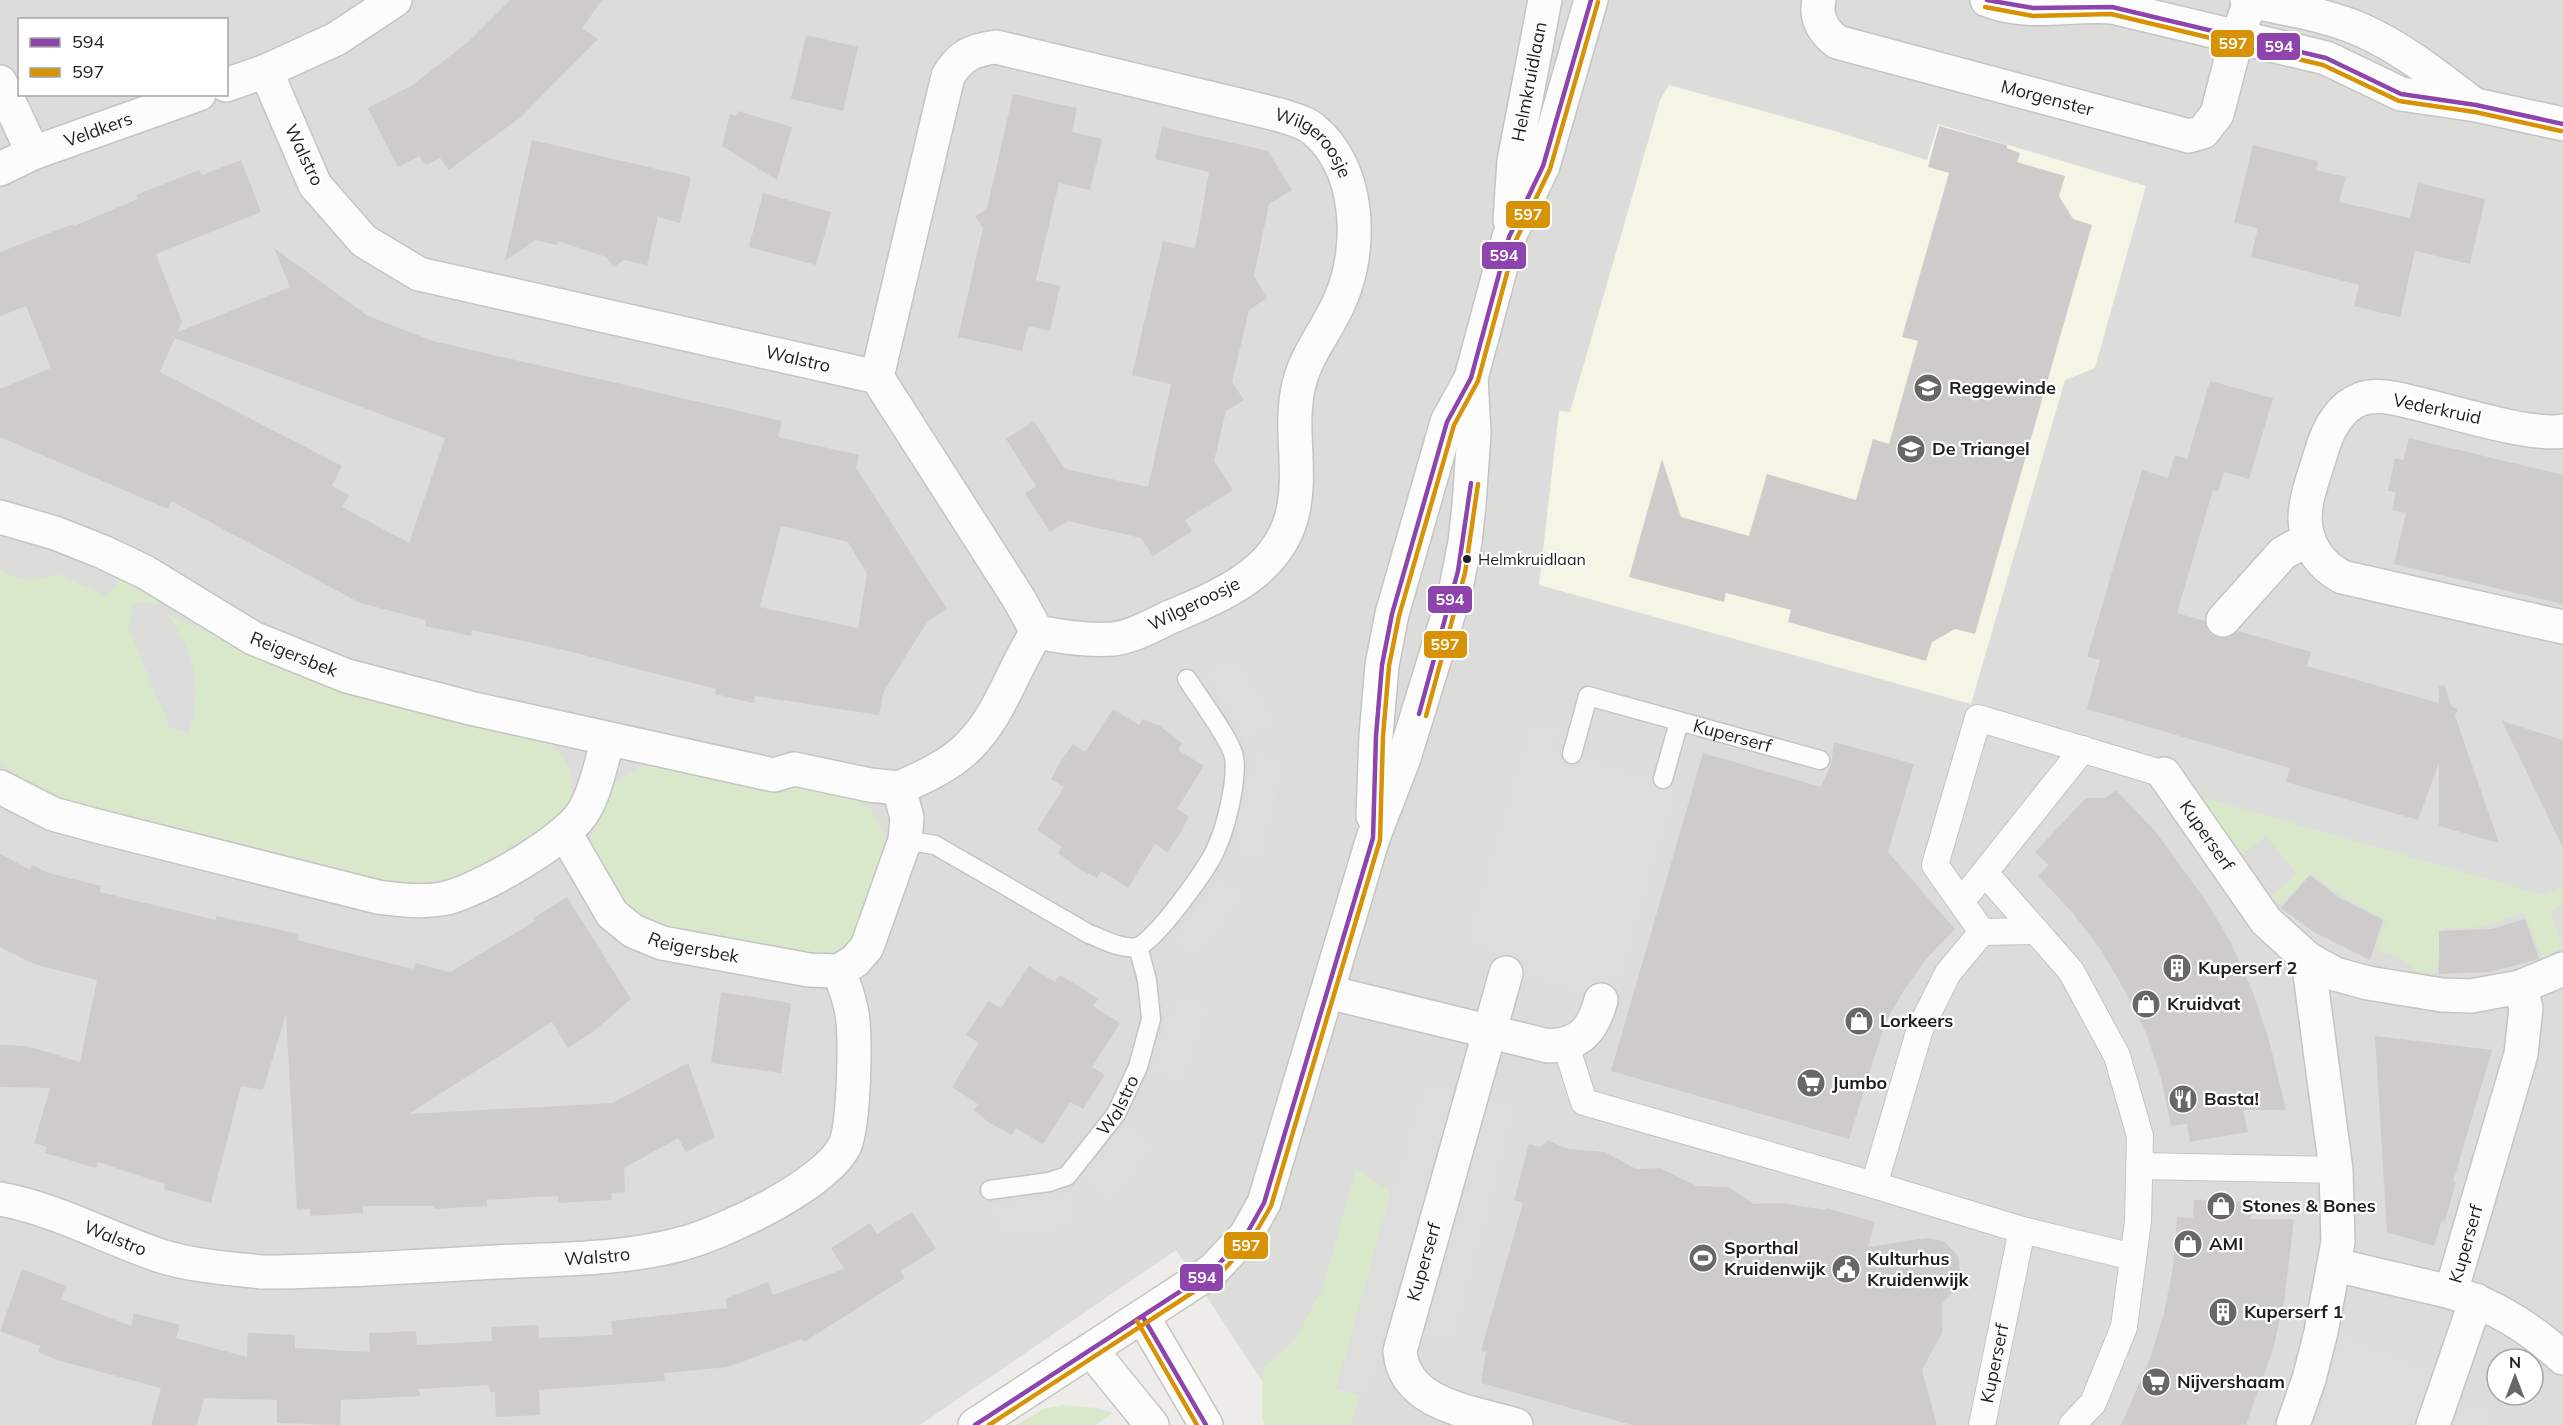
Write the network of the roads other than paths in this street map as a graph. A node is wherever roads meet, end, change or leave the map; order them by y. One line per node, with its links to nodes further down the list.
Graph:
1 (395, 0): 8 (street)
2 (1545, 0): 16 (street, Helmkruidlaan)
3 (1591, 0): 16 (street, Helmkruidlaan)
4 (1819, 0): 7 (street, Morgenster)
5 (1987, 0): 7 (street)
6 (2249, 0): 7 (street, Morgenster); 12 (street)
7 (2237, 37): 12 (street)
8 (266, 71): 10 (street); 17 (street, Walstro)
9 (0, 82): 14 (street)
10 (228, 84)
11 (193, 96): 14 (street, Veldkers)
12 (2476, 105): 13 (street)
13 (2563, 124)
14 (33, 153): 15 (street, Veldkers)
15 (0, 169)
16 (1509, 237): 18 (street, Helmkruidlaan)
17 (877, 377): 24 (street); 24 (street, Wilgeroosje)
18 (1471, 378): 36 (street, Helmkruidlaan); 36 (street, Helmkruidlaan)
19 (2563, 431): 21 (street, Vederkruid)
20 (0, 517): 27 (street, Reigersbek)
21 (2309, 539): 22 (street); 23 (street, Vederkruid)
22 (2223, 620)
23 (2563, 627)
24 (1036, 632): 34 (street)
25 (1187, 679): 42 (lane)
26 (1679, 722): 29 (lane, Kuperserf); 30 (lane, Kuperserf); 32 (lane, Kuperserf)
27 (608, 739): 34 (street, Reigersbek); 35 (street)
28 (2084, 749): 31 (street, Kuperserf); 38 (street); 39 (street, Kuperserf)
29 (1572, 754)
30 (1820, 760)
31 (2164, 774): 43 (street, Kuperserf)
32 (1664, 779)
33 (0, 787): 35 (street)
34 (899, 788): 37 (street)
35 (565, 833): 45 (street, Reigersbek)
36 (1373, 838): 48 (street, Helmkruidlaan)
37 (905, 840): 42 (lane); 45 (street)
38 (1985, 873): 39 (street); 41 (street)
39 (1961, 902): 40 (street, Kuperserf)
40 (1982, 932): 41 (street); 54 (street)
41 (2036, 932): 52 (street)
42 (1137, 947): 55 (lane, Walstro)
43 (2308, 959): 47 (street, Kuperserf); 53 (street)
44 (2563, 969): 47 (street, Kuperserf)
45 (839, 971): 56 (street, Walstro)
46 (1506, 973): 50 (street, Kuperserf)
47 (2520, 987): 60 (street, Kuperserf)
48 (1328, 993): 50 (street); 61 (street, Helmkruidlaan)
49 (1601, 1000): 51 (street)
50 (1491, 1030): 51 (street); 67 (street, Kuperserf)
51 (1566, 1046): 54 (street)
52 (2140, 1166): 53 (street); 58 (street)
53 (2336, 1170): 59 (street)
54 (1874, 1185): 57 (street)
55 (990, 1190)
56 (0, 1199)
57 (2022, 1230): 58 (street); 68 (street, Kuperserf)
58 (2133, 1257): 69 (street)
59 (2335, 1265): 60 (street, Kuperserf); 70 (street)
60 (2464, 1296): 63 (street, Kuperserf); 71 (street, Kuperserf)
61 (1143, 1317): 62 (street, Helmkruidlaan); 66 (street)
62 (1091, 1350): 64 (street, Helmkruidlaan); 65 (street)
63 (2563, 1358)
64 (975, 1425)
65 (1152, 1425)
66 (1206, 1425)
67 (1516, 1425)
68 (1982, 1425)
69 (2072, 1425)
70 (2293, 1425)
71 (2433, 1425)

